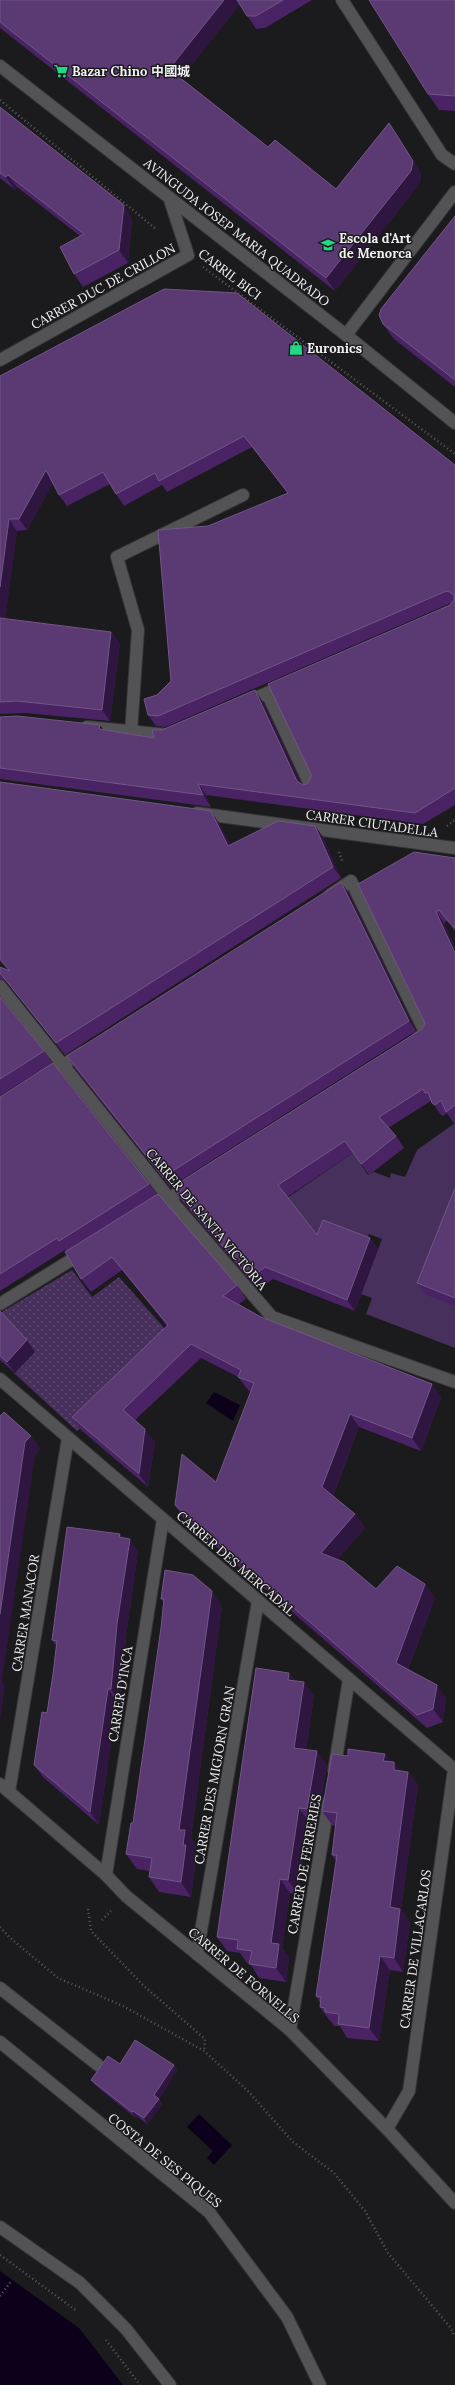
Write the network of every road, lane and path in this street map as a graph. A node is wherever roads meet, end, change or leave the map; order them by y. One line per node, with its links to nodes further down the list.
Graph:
1 (342, 0): 4 (street)
2 (0, 66): 6 (street, AVINGUDA JOSEP MARIA QUADRADO)
3 (0, 100): 7 (path, CARRIL BICI)
4 (455, 164)
5 (455, 192): 8 (street)
6 (169, 197): 7 (street, CARRER DUC DE CRILLON); 8 (street, AVINGUDA JOSEP MARIA QUADRADO)
7 (188, 255): 9 (street, CARRER DUC DE CRILLON); 11 (path, CARRIL BICI)
8 (346, 335): 10 (street, AVINGUDA JOSEP MARIA QUADRADO)
9 (0, 360)
10 (455, 423)
11 (455, 454)
12 (243, 495): 18 (street)
13 (296, 680): 14 (street)
14 (267, 693): 15 (street); 19 (street)
15 (231, 708)
16 (78, 726): 18 (street)
17 (182, 729): 18 (street)
18 (131, 732)
19 (312, 789)
20 (188, 811): 21 (street, CARRER CIUTADELLA)
21 (455, 848)
22 (318, 902): 25 (street)
23 (0, 986): 26 (street, CARRER DE SANTA VICTÒRIA)
24 (96, 1044): 26 (street)
25 (406, 1046)
26 (63, 1065): 27 (street); 29 (street, CARRER DE SANTA VICTÒRIA)
27 (32, 1085)
28 (202, 1177): 29 (street)
29 (169, 1198): 30 (street); 34 (street, CARRER DE SANTA VICTÒRIA)
30 (142, 1215)
31 (95, 1245): 32 (street)
32 (0, 1304)
33 (0, 1380): 35 (street, CARRER DES MERCADAL)
34 (455, 1382)
35 (68, 1438): 36 (street, CARRER DES MERCADAL); 40 (street, CARRER MANACOR)
36 (163, 1519): 37 (street, CARRER DES MERCADAL); 41 (street, CARRER D'INCA)
37 (258, 1601): 38 (street, CARRER DES MERCADAL); 44 (street, CARRER DES MIGJORN GRAN)
38 (349, 1679): 39 (street, CARRER DES MERCADAL); 46 (street, CARRER DE FERRERIES)
39 (454, 1769): 50 (street, CARRER DE VILLACARLOS)
40 (5, 1788): 41 (street, CARRER DE FORNELLS)
41 (106, 1874): 44 (street, CARRER DE FORNELLS)
42 (88, 1908): 48 (path)
43 (0, 1927): 48 (path)
44 (197, 1954): 46 (street, CARRER DE FORNELLS)
45 (0, 1988): 49 (street)
46 (290, 2030): 50 (street, CARRER DE FORNELLS)
47 (0, 2042): 61 (street, COSTA DE SES PIQUES)
48 (204, 2051): 58 (path)
49 (98, 2065)
50 (387, 2129): 51 (street, CARRER DE FORNELLS)
51 (455, 2203)
52 (0, 2227): 60 (street)
53 (0, 2255): 56 (path)
54 (12, 2280): 55 (path)
55 (0, 2296)
56 (80, 2314)
57 (102, 2335): 59 (path)
58 (455, 2337)
59 (140, 2385)
60 (170, 2385)
61 (320, 2385)

